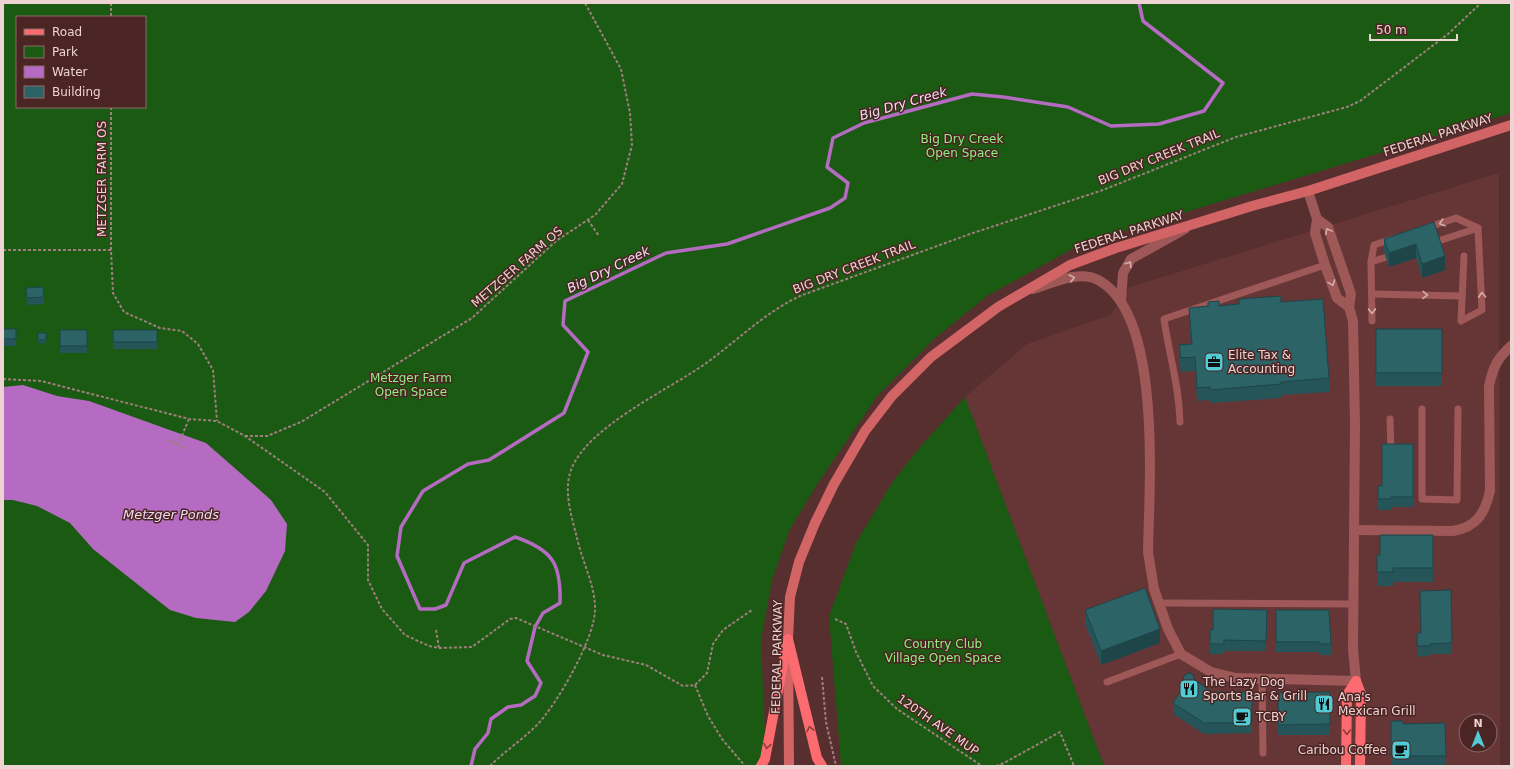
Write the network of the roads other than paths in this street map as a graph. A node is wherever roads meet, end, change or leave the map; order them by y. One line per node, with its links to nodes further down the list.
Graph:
1 (1511, 125): 2 (main road, FEDERAL PARKWAY)
2 (1308, 191): 3 (street); 4 (main road, FEDERAL PARKWAY)
3 (1318, 219): 12 (street); 17 (street, one-way to 3)
4 (1194, 224): 13 (main road, FEDERAL PARKWAY); 16 (street, one-way to 4)
5 (1478, 228): 6 (lane, one-way to 6); 8 (lane); 15 (lane, one-way to 5)
6 (1418, 230)
7 (1396, 238): 11 (lane)
8 (1421, 246)
9 (1400, 253): 11 (lane)
10 (1464, 256): 15 (lane)
11 (1371, 262): 14 (lane)
12 (1325, 265): 17 (street, one-way to 17); 23 (lane)
13 (1022, 292): 16 (street, one-way to 16); 28 (main road, FEDERAL PARKWAY)
14 (1372, 294): 15 (lane, one-way to 15); 18 (lane, one-way to 18)
15 (1462, 296)
16 (1121, 301): 26 (street)
17 (1349, 307): 25 (street)
18 (1372, 321)
19 (1511, 346): 25 (street)
20 (1422, 409): 21 (lane)
21 (1458, 409)
22 (1390, 419): 24 (lane)
23 (1180, 422)
24 (1391, 450)
25 (1354, 530): 27 (street)
26 (1158, 603): 27 (lane); 29 (street)
27 (1354, 604): 31 (street)
28 (788, 639): 34 (main road, one-way to 34); 35 (main road, FEDERAL PARKWAY); 36 (main road, one-way to 28)
29 (1181, 654): 30 (street); 32 (lane)
30 (1262, 679): 31 (street); 33 (lane)
31 (1356, 681): 37 (main road, one-way to 37); 38 (main road)
32 (1107, 682)
33 (1263, 753)
34 (761, 766)
35 (789, 766)
36 (822, 766)
37 (1346, 766)
38 (1360, 766)

